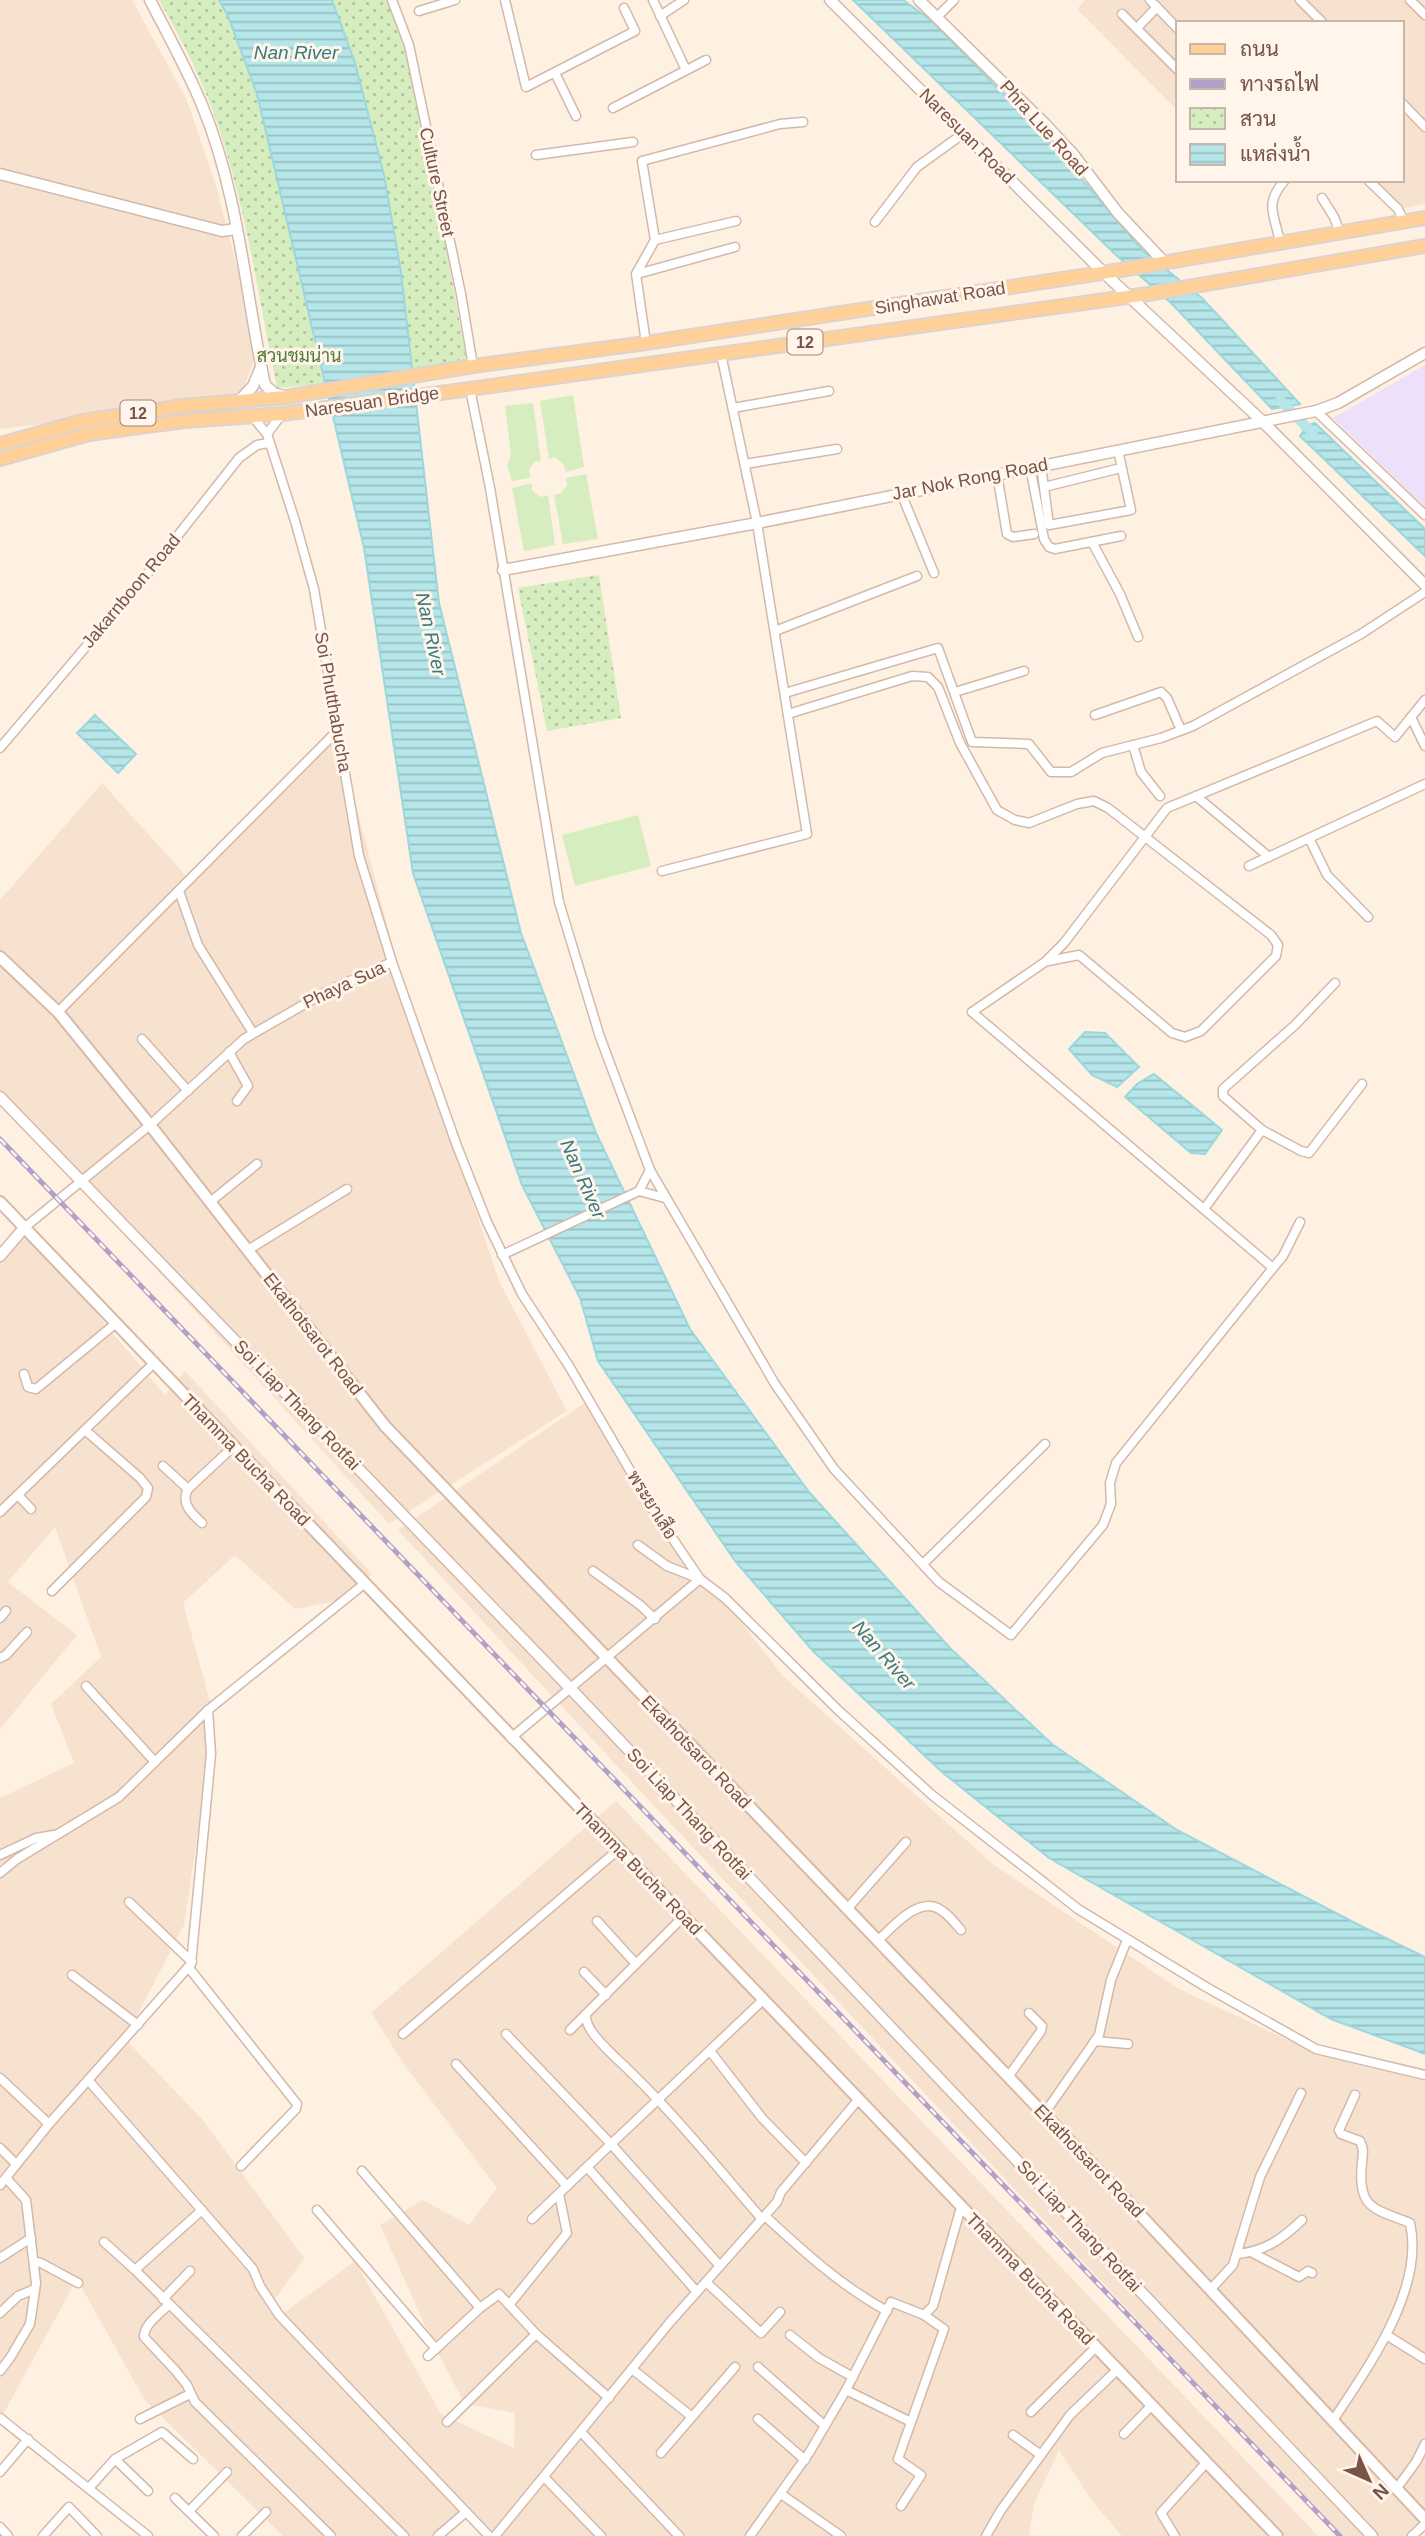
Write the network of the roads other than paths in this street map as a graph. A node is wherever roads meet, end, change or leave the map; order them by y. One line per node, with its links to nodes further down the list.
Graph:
1 (150, 0): 43 (street)
2 (392, 0): 58 (street, Culture Street)
3 (456, 0): 15 (street)
4 (505, 0): 26 (street)
5 (653, 0): 18 (street)
6 (684, 0): 18 (street)
7 (830, 0): 32 (street, Naresuan Road)
8 (919, 0): 19 (street, Phra Lue Road)
9 (954, 0): 19 (street)
10 (1150, 0): 13 (street)
11 (1300, 0): 20 (street)
12 (1410, 0): 17 (street)
13 (1157, 7): 21 (street); 22 (street)
14 (624, 8): 26 (street)
15 (419, 11)
16 (1122, 13): 22 (street)
17 (1425, 15)
18 (660, 16): 25 (street)
19 (937, 17): 49 (street, Phra Lue Road)
20 (1320, 21)
21 (1176, 27)
22 (1137, 28): 24 (street)
23 (706, 60): 25 (street)
24 (1176, 69)
25 (686, 70): 28 (street)
26 (555, 73): 29 (street)
27 (1404, 105): 31 (street)
28 (613, 108)
29 (576, 116)
30 (803, 122): 45 (street)
31 (1425, 127)
32 (964, 133): 41 (street); 50 (street, Naresuan Road)
33 (632, 142): 34 (street)
34 (536, 155)
35 (0, 174): 43 (street)
36 (1283, 182): 46 (street)
37 (1370, 182): 42 (street)
38 (1322, 198): 44 (street)
39 (1425, 218): 42 (main road, Singhawat Road / 12)
40 (736, 221): 45 (street)
41 (875, 222)
42 (1404, 222): 44 (main road, Singhawat Road / 12)
43 (236, 229): 57 (street)
44 (1340, 233): 46 (main road, Singhawat Road / 12)
45 (655, 240): 51 (street)
46 (1280, 242): 49 (main road, Singhawat Road / 12)
47 (1425, 246): 52 (main road, Singhawat Road / 12)
48 (735, 247): 51 (street)
49 (1164, 262): 50 (main road, Singhawat Road / 12)
50 (1103, 272): 52 (street, Naresuan Road); 53 (main road, Singhawat Road / 12)
51 (636, 274): 54 (street)
52 (1130, 296): 56 (main road, Singhawat Road / 12); 68 (street, Naresuan Road)
53 (718, 332): 54 (main road, Singhawat Road / 12); 56 (main road)
54 (646, 344): 58 (main road, Singhawat Road / 12)
55 (1425, 353): 65 (street, Jar Nok Rong Road)
56 (721, 354): 60 (main road, Singhawat Road / 12); 64 (street)
57 (261, 366): 62 (street); 63 (street)
58 (473, 366): 59 (main road, Singhawat Road / 12)
59 (454, 369): 62 (main road, Naresuan Bridge / 12)
60 (466, 390): 66 (main road, Naresuan Bridge / 12); 86 (street)
61 (828, 391): 64 (street)
62 (280, 396): 63 (main road, 12)
63 (239, 401): 70 (main road, 12)
64 (733, 408): 74 (street)
65 (1316, 411): 68 (street, Jar Nok Rong Road); 81 (street)
66 (282, 414): 67 (main road, 12); 69 (street)
67 (252, 416): 69 (street); 73 (main road, 12)
68 (1262, 421): 72 (street, Jar Nok Rong Road); 89 (street, Naresuan Road)
69 (268, 438): 101 (street, Soi Phutthabucha); 104 (street, Jakarnboon Road)
70 (0, 444)
71 (836, 449): 74 (street)
72 (1118, 450): 75 (street, Jar Nok Rong Road); 77 (street)
73 (0, 459)
74 (745, 464): 82 (street)
75 (1041, 465): 76 (street, Jar Nok Rong Road); 79 (street)
76 (1030, 467): 78 (street, Jar Nok Rong Road); 85 (street)
77 (1121, 468): 79 (street); 79 (street)
78 (998, 474): 80 (street, Jar Nok Rong Road); 83 (street)
79 (1044, 487)
80 (901, 493): 82 (street, Jar Nok Rong Road); 87 (street)
81 (1425, 515)
82 (757, 523): 86 (street, Jar Nok Rong Road); 91 (street)
83 (1034, 534)
84 (1121, 536): 85 (street)
85 (1092, 542): 92 (street)
86 (503, 570): 130 (street)
87 (934, 573)
88 (917, 576): 91 (street)
89 (1425, 585)
90 (1425, 592): 100 (street)
91 (775, 631): 95 (street)
92 (1138, 637)
93 (1024, 671): 94 (street)
94 (955, 692): 95 (street); 102 (street)
95 (785, 693): 97 (street)
96 (1425, 700): 99 (street)
97 (788, 714): 108 (street); 112 (street)
98 (1095, 715): 100 (street)
99 (1411, 717): 103 (street); 107 (street)
100 (1181, 730): 102 (street)
101 (337, 731): 113 (street); 116 (street, Soi Phutthabucha)
102 (1133, 745): 106 (street)
103 (1425, 746)
104 (0, 748)
105 (1425, 784): 109 (street)
106 (1160, 796)
107 (1196, 796): 108 (street); 110 (street)
108 (1145, 837): 117 (street); 117 (street)
109 (1309, 838): 110 (street); 114 (street)
110 (1269, 857): 111 (street)
111 (1249, 866)
112 (662, 871)
113 (179, 891): 119 (street); 120 (street)
114 (1368, 917)
115 (0, 957): 119 (main road, Ekathotsarot Road)
116 (392, 962): 120 (street, Phaya Sua); 141 (street, Phaya Sua)
117 (1045, 962): 137 (street)
118 (1335, 983): 128 (street)
119 (58, 1012): 127 (main road, Ekathotsarot Road)
120 (253, 1033): 122 (street, Phaya Sua)
121 (142, 1039): 124 (street)
122 (229, 1052): 124 (street, Phaya Sua); 126 (street)
123 (1362, 1084): 128 (street)
124 (188, 1091): 127 (street, Phaya Sua)
125 (0, 1097): 131 (street, Soi Liap Thang Rotfai)
126 (237, 1101)
127 (150, 1125): 131 (street, Phaya Sua); 136 (main road, Ekathotsarot Road)
128 (1262, 1130): 137 (street)
129 (257, 1164): 136 (street)
130 (650, 1170): 133 (street); 134 (street)
131 (80, 1181): 139 (street, Phaya Sua); 168 (street, Soi Liap Thang Rotfai)
132 (347, 1189): 140 (street)
133 (639, 1191): 134 (street); 141 (street)
134 (665, 1198): 158 (street)
135 (0, 1202): 139 (main road, Thamma Bucha Road)
136 (210, 1202): 140 (main road, Ekathotsarot Road)
137 (1203, 1209): 143 (street)
138 (1300, 1222): 143 (street)
139 (24, 1228): 142 (street); 144 (main road, Thamma Bucha Road)
140 (247, 1250): 166 (main road, Ekathotsarot Road)
141 (502, 1255): 145 (street, Phaya Sua)
142 (0, 1256)
143 (1273, 1268): 158 (street)
144 (116, 1324): 146 (main road, Thamma Bucha Road); 147 (street)
145 (543, 1326): 160 (street, พระยาเสือ)
146 (153, 1363): 148 (street); 150 (main road, Thamma Bucha Road)
147 (24, 1374)
148 (85, 1430): 153 (street); 162 (street)
149 (1045, 1444): 158 (street)
150 (234, 1447): 152 (street); 161 (main road, Thamma Bucha Road)
151 (163, 1466): 152 (street)
152 (188, 1489): 156 (street)
153 (18, 1495): 154 (street); 155 (street)
154 (32, 1509)
155 (0, 1512)
156 (202, 1523)
157 (638, 1545): 160 (street)
158 (923, 1564)
159 (593, 1571): 163 (street)
160 (700, 1580): 163 (street); 182 (street)
161 (364, 1584): 169 (street); 170 (main road, Thamma Bucha Road)
162 (52, 1591)
163 (655, 1619): 166 (street)
164 (27, 1632): 165 (street)
165 (0, 1657)
166 (607, 1659): 168 (street); 178 (main road, Ekathotsarot Road)
167 (86, 1686): 171 (street)
168 (570, 1688): 170 (street); 317 (street, Soi Liap Thang Rotfai)
169 (208, 1710): 171 (street); 185 (street)
170 (511, 1738): 174 (main road, Thamma Bucha Road)
171 (155, 1762): 172 (street)
172 (57, 1835): 175 (street); 176 (street)
173 (906, 1842): 178 (street)
174 (619, 1849): 179 (main road, Thamma Bucha Road); 194 (street)
175 (0, 1855)
176 (0, 1874)
177 (129, 1902): 185 (street)
178 (847, 1909): 183 (main road, Ekathotsarot Road)
179 (683, 1917): 184 (street); 189 (main road, Thamma Bucha Road)
180 (597, 1921): 184 (street)
181 (961, 1930): 183 (street)
182 (1127, 1940): 196 (street); 200 (street)
183 (877, 1941): 201 (main road, Ekathotsarot Road)
184 (636, 1964): 188 (street)
185 (190, 1965): 192 (street); 214 (street)
186 (584, 1972): 188 (street)
187 (72, 1975): 192 (street)
188 (606, 1995): 191 (street)
189 (763, 2000): 198 (street); 207 (main road, Thamma Bucha Road)
190 (1029, 2013): 201 (street)
191 (586, 2014): 193 (street); 206 (street)
192 (138, 2025): 203 (street)
193 (570, 2030)
194 (403, 2034)
195 (506, 2034): 210 (street)
196 (1095, 2041): 197 (street); 208 (street)
197 (1128, 2044)
198 (710, 2051): 206 (street); 212 (street)
199 (456, 2064): 218 (street)
200 (1425, 2075)
201 (1008, 2077): 208 (main road, Ekathotsarot Road)
202 (0, 2078): 209 (street)
203 (88, 2080): 209 (street); 221 (street)
204 (1301, 2093): 229 (street)
205 (1355, 2095): 250 (street)
206 (658, 2100): 210 (street); 223 (street)
207 (858, 2100): 212 (street); 220 (main road, Thamma Bucha Road)
208 (1044, 2114): 239 (main road, Ekathotsarot Road)
209 (49, 2124): 213 (street)
210 (611, 2144): 215 (street); 232 (street)
211 (0, 2148): 213 (street)
212 (806, 2163): 223 (street)
213 (16, 2164): 217 (street)
214 (241, 2166)
215 (587, 2167): 218 (street); 240 (street)
216 (362, 2171): 243 (street)
217 (3, 2182): 226 (street)
218 (567, 2186): 219 (street)
219 (559, 2194): 224 (street); 242 (street)
220 (961, 2207): 247 (street); 251 (main road, Thamma Bucha Road)
221 (202, 2210): 233 (street); 296 (street)
222 (317, 2210): 252 (street)
223 (764, 2218): 232 (street); 244 (street)
224 (532, 2219)
225 (1302, 2220): 228 (street)
226 (31, 2238): 230 (street); 231 (street)
227 (104, 2242): 233 (street)
228 (1251, 2252): 229 (street); 235 (street)
229 (1237, 2254): 239 (street)
230 (0, 2258)
231 (34, 2261): 237 (street); 238 (street)
232 (720, 2266): 236 (street)
233 (135, 2270): 241 (street)
234 (190, 2271): 241 (street)
235 (1312, 2273)
236 (706, 2282): 240 (street); 245 (street)
237 (78, 2283)
238 (35, 2289): 246 (street); 259 (street)
239 (1211, 2289): 270 (main road, Ekathotsarot Road)
240 (697, 2292): 257 (street)
241 (165, 2302): 262 (street); 306 (street)
242 (509, 2305): 243 (street); 248 (street)
243 (480, 2308): 252 (street)
244 (887, 2311): 247 (street); 260 (street)
245 (780, 2312)
246 (0, 2313)
247 (924, 2315): 272 (street)
248 (536, 2334): 263 (street); 271 (street)
249 (790, 2335): 260 (street)
250 (1388, 2336): 254 (street); 270 (street)
251 (1096, 2347): 258 (main road, Thamma Bucha Road); 265 (street)
252 (436, 2349): 253 (street)
253 (428, 2356)
254 (1425, 2359)
255 (735, 2367): 266 (street)
256 (758, 2367): 273 (street)
257 (632, 2369): 263 (street); 266 (street)
258 (1117, 2370): 264 (main road, Thamma Bucha Road); 280 (street)
259 (0, 2371)
260 (853, 2377): 261 (street)
261 (846, 2390): 272 (street); 273 (street)
262 (190, 2394): 268 (street); 305 (street)
263 (609, 2398): 274 (street)
264 (1151, 2406): 275 (street); 284 (main road, Thamma Bucha Road)
265 (1031, 2413)
266 (691, 2416): 279 (street)
267 (0, 2418): 277 (street)
268 (140, 2418)
269 (758, 2418): 283 (street)
270 (1334, 2419): 289 (main road, Ekathotsarot Road)
271 (447, 2422)
272 (911, 2422): 293 (street)
273 (825, 2426): 283 (street)
274 (581, 2432): 287 (street); 311 (street)
275 (1124, 2434)
276 (1013, 2435): 280 (street)
277 (28, 2439): 285 (street); 288 (street)
278 (1425, 2444): 289 (street)
279 (661, 2453)
280 (1041, 2455): 314 (street)
281 (115, 2459): 282 (street); 288 (street); 290 (street)
282 (193, 2459)
283 (805, 2460): 291 (street)
284 (1206, 2463): 315 (street); 316 (main road, Thamma Bucha Road)
285 (0, 2472)
286 (227, 2472): 294 (street)
287 (544, 2477): 309 (street); 310 (street)
288 (89, 2488): 302 (street)
289 (1397, 2488): 297 (main road, Ekathotsarot Road)
290 (148, 2491)
291 (781, 2494): 312 (street); 313 (street)
292 (175, 2498): 294 (street)
293 (901, 2506)
294 (188, 2511): 303 (street)
295 (266, 2512): 304 (street)
296 (466, 2512): 307 (street); 308 (street)
297 (1425, 2521): 318 (street)
298 (0, 2527): 299 (street)
299 (8, 2536)
300 (43, 2536): 301 (street)
301 (97, 2536)
302 (148, 2536)
303 (214, 2536)
304 (243, 2536)
305 (331, 2536)
306 (404, 2536)
307 (438, 2536)
308 (489, 2536)
309 (495, 2536)
310 (601, 2536)
311 (679, 2536)
312 (750, 2536)
313 (841, 2536)
314 (986, 2536)
315 (1175, 2536)
316 (1277, 2536)
317 (1372, 2536)
318 (1412, 2536)

